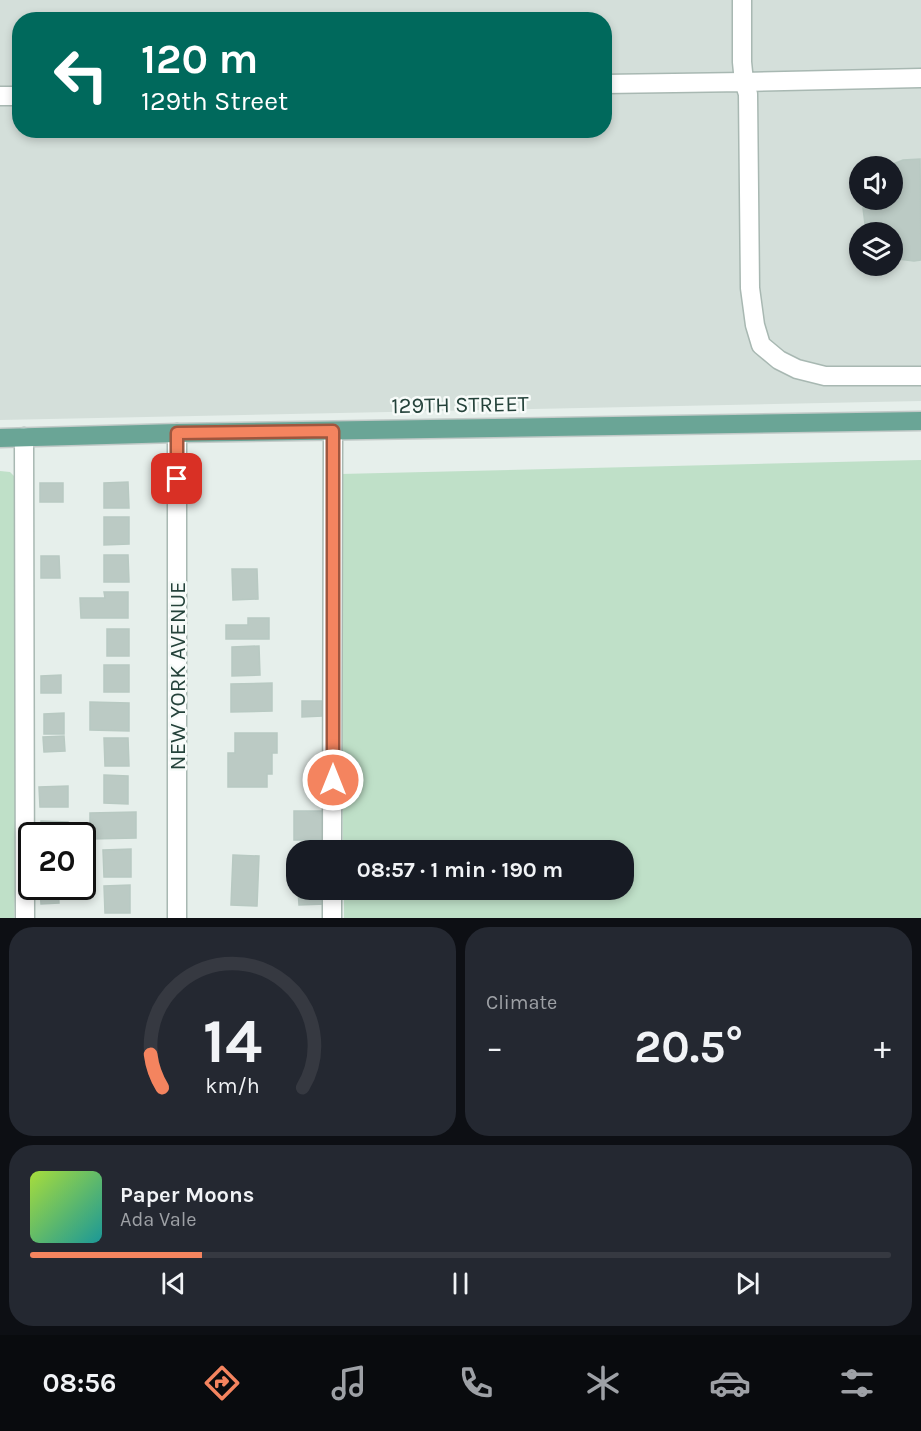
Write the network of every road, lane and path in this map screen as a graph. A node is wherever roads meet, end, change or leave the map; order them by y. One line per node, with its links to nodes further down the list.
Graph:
1 (742, 0): 3 (street)
2 (921, 78): 3 (street)
3 (744, 82): 4 (street); 5 (street)
4 (612, 84)
5 (921, 376)
6 (921, 421): 7 (main road, 129TH STREET)
7 (333, 431): 8 (main road, 129TH STREET); 11 (street)
8 (177, 433): 9 (main road, 129TH STREET); 14 (street, NEW YORK AVENUE)
9 (24, 437): 10 (main road, 129TH STREET); 13 (street)
10 (0, 438)
11 (332, 840)
12 (332, 900): 15 (street)
13 (25, 918)
14 (177, 918)
15 (332, 918)

